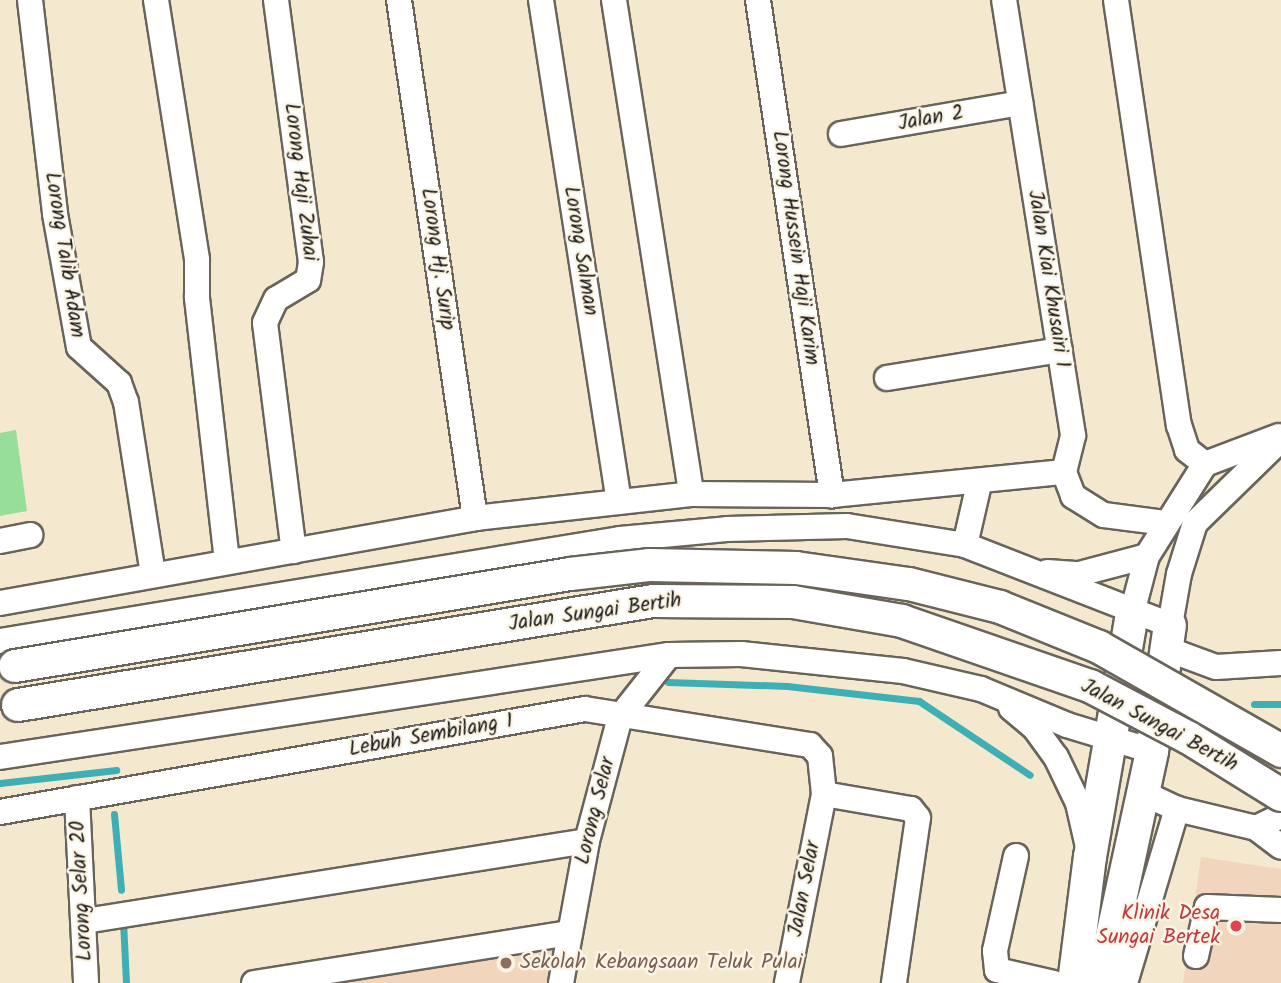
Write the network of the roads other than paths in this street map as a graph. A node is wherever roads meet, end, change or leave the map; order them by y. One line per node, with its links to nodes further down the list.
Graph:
1 (30, 0): 30 (street, Lorong Talib Adam)
2 (156, 0): 28 (street)
3 (276, 0): 26 (street, Lorong Haji Zuhai)
4 (399, 0): 21 (street, Lorong Hj. Surip)
5 (541, 0): 20 (street, Lorong Salman)
6 (614, 0): 18 (street)
7 (758, 0): 19 (street, Lorong Hussein Haji Karim)
8 (1004, 0): 10 (street, Jalan Kiai Khusairi 1)
9 (1115, 0): 15 (street)
10 (1020, 103): 11 (street, Jalan 2); 12 (street, Jalan Kiai Khusairi 1)
11 (841, 134)
12 (1060, 350): 13 (street); 16 (street, Jalan Kiai Khusairi 1)
13 (887, 378)
14 (1281, 437): 15 (street); 33 (street)
15 (1205, 464): 22 (street)
16 (1064, 472): 17 (street); 22 (street)
17 (979, 484): 19 (street); 25 (street)
18 (691, 494): 19 (street); 20 (street)
19 (832, 495)
20 (619, 502): 21 (street)
21 (475, 518): 26 (street)
22 (1166, 523): 27 (street)
23 (30, 535): 24 (street)
24 (0, 541)
25 (965, 545): 29 (street); 35 (street)
26 (294, 551): 28 (street)
27 (1147, 556): 29 (street); 32 (street)
28 (227, 561): 30 (street)
29 (1022, 570): 32 (street)
30 (153, 574): 31 (street)
31 (0, 603)
32 (1132, 613): 33 (street); 40 (main road)
33 (1168, 637): 36 (street); 41 (main road)
34 (669, 655): 37 (street); 39 (street, Lorong Selar); 43 (street)
35 (5, 658): 42 (main road, Jalan Sungai Bertih, bridge)
36 (1281, 663)
37 (981, 689): 40 (street); 55 (street)
38 (9, 706): 46 (main road, Jalan Sungai Bertih, bridge)
39 (620, 717): 45 (street, Lebuh Sembilang 1); 47 (street, Lebuh Sembilang 1); 52 (street, Lorong Selar)
40 (1110, 738): 41 (street); 55 (main road)
41 (1152, 751): 44 (main road)
42 (1281, 751)
43 (0, 757)
44 (1143, 793): 48 (street); 67 (main road)
45 (824, 794): 63 (street, Jalan Selar); 64 (street)
46 (1281, 795)
47 (77, 798): 49 (street, Lebuh Sembilang 1); 57 (street, Lorong Selar 20)
48 (1177, 808): 51 (street); 68 (street)
49 (0, 812)
50 (1281, 816): 51 (street)
51 (1256, 828): 53 (street)
52 (587, 841): 57 (street); 58 (street, Lorong Selar)
53 (1281, 847)
54 (1016, 856): 65 (street)
55 (1090, 858): 66 (main road)
56 (1281, 910): 59 (street)
57 (85, 921): 60 (street, Lorong Selar 20)
58 (570, 933): 61 (street); 62 (street, Lorong Selar)
59 (1196, 956)
60 (86, 983)
61 (254, 983)
62 (561, 983)
63 (787, 983)
64 (894, 983)
65 (1054, 983)
66 (1074, 983)
67 (1102, 983)
68 (1125, 983)

